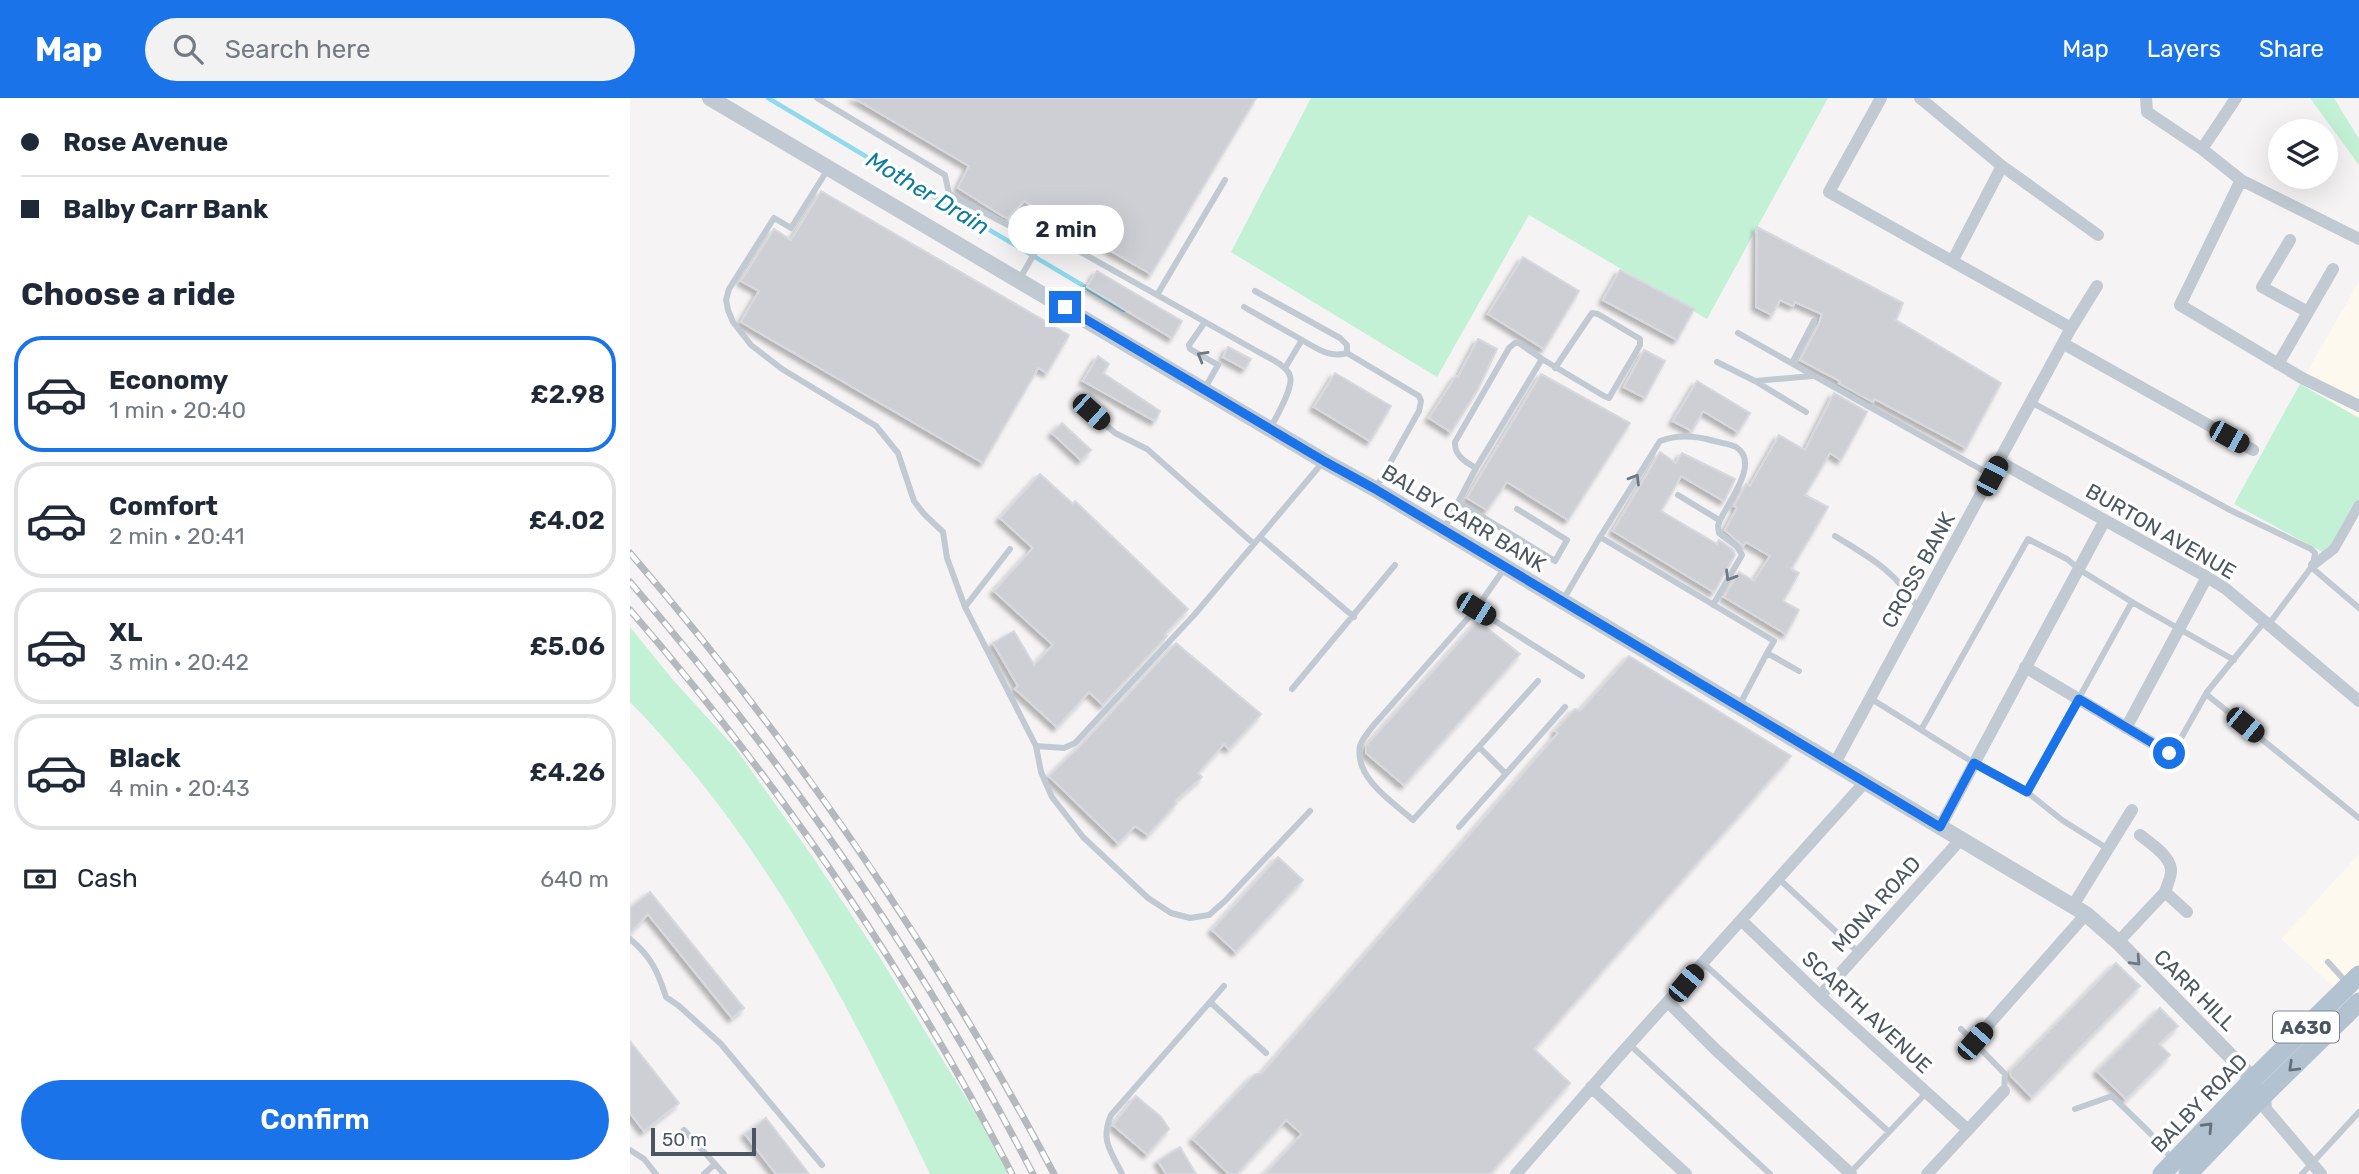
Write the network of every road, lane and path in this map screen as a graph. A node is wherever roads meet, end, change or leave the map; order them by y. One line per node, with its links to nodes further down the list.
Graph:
1 (817, 98): 15 (lane)
2 (1881, 98): 16 (street)
3 (1920, 98): 8 (street)
4 (2146, 98): 7 (street)
5 (2236, 98): 7 (street)
6 (716, 99): 9 (street, BALBY CARR BANK)
7 (2202, 149): 11 (street)
8 (2002, 166): 12 (street); 16 (street)
9 (829, 167): 18 (street, BALBY CARR BANK); 71 (lane)
10 (1225, 180): 21 (lane)
11 (2241, 180): 13 (street); 34 (street)
12 (2098, 235)
13 (2359, 239)
14 (2290, 240): 23 (street)
15 (1039, 246): 18 (lane); 21 (lane)
16 (1953, 260): 26 (street)
17 (2333, 269): 23 (street)
18 (1018, 280): 39 (street, BALBY CARR BANK)
19 (2097, 286): 26 (street, CROSS BANK)
20 (1255, 291): 30 (lane)
21 (1157, 295): 25 (lane)
22 (1244, 307): 28 (lane)
23 (2308, 312): 34 (street)
24 (1814, 321): 33 (lane)
25 (1205, 322): 36 (lane); 39 (lane, one-way to 25)
26 (2071, 328): 29 (street, CROSS BANK)
27 (1738, 333): 33 (lane)
28 (1302, 340): 30 (lane); 36 (lane)
29 (2063, 345): 40 (street, CROSS BANK); 45 (street)
30 (1347, 353): 50 (lane)
31 (1542, 359): 35 (lane); 48 (lane); 48 (lane)
32 (1717, 362): 38 (lane)
33 (1792, 363): 37 (lane)
34 (2278, 364): 41 (street)
35 (1555, 368): 35 (lane)
36 (1285, 369): 44 (lane)
37 (1815, 376): 38 (lane); 49 (lane)
38 (1755, 381): 43 (lane)
39 (1204, 390): 44 (street, BALBY CARR BANK)
40 (2031, 402): 47 (street, CROSS BANK); 64 (lane)
41 (2359, 405)
42 (1091, 412): 61 (lane)
43 (1806, 412)
44 (1270, 429): 46 (street, BALBY CARR BANK)
45 (2253, 450)
46 (1324, 461): 50 (street, BALBY CARR BANK); 59 (lane)
47 (2000, 462): 49 (street, CROSS BANK); 56 (street, BURTON AVENUE)
48 (1476, 468): 52 (lane)
49 (1992, 476): 74 (street, CROSS BANK)
50 (1375, 489): 57 (street, BALBY CARR BANK)
51 (1678, 495): 55 (lane)
52 (1458, 502): 54 (lane); 57 (lane)
53 (2359, 505): 64 (street)
54 (1517, 509)
55 (1719, 520): 60 (lane, one-way to 55); 70 (lane, one-way to 70)
56 (2105, 520): 66 (street); 67 (street, BURTON AVENUE)
57 (1443, 531): 65 (street, BALBY CARR BANK)
58 (1835, 536): 74 (lane)
59 (1260, 537): 61 (lane); 75 (lane)
60 (1601, 537): 68 (lane); 70 (lane)
61 (1254, 544): 93 (lane)
62 (1010, 549): 71 (lane)
63 (1395, 565): 75 (lane)
64 (2312, 566): 72 (lane); 76 (lane)
65 (1505, 568): 68 (street, BALBY CARR BANK); 73 (lane)
66 (2080, 570): 69 (lane); 80 (street); 92 (lane)
67 (2207, 577): 76 (street, BURTON AVENUE); 77 (street)
68 (1562, 601): 89 (street, BALBY CARR BANK)
69 (2132, 602): 77 (lane); 87 (lane)
70 (1713, 605): 78 (lane)
71 (965, 607): 93 (lane)
72 (2359, 608)
73 (1476, 609): 82 (lane); 94 (lane)
74 (1919, 610): 86 (street, CROSS BANK)
75 (1354, 617): 84 (lane)
76 (2267, 622): 79 (lane); 88 (street, BURTON AVENUE)
77 (2180, 628): 79 (lane); 91 (street)
78 (1767, 653): 81 (lane); 89 (lane)
79 (2234, 660): 85 (lane)
80 (2025, 667): 87 (street); 97 (street)
81 (1799, 671)
82 (1582, 676)
83 (1538, 681): 94 (lane)
84 (1292, 689)
85 (2206, 694): 95 (lane); 103 (lane)
86 (1870, 698): 92 (lane); 96 (street, CROSS BANK)
87 (2079, 699): 91 (street); 100 (lane)
88 (2359, 701)
89 (1739, 706): 96 (street, BALBY CARR BANK)
90 (1565, 707): 98 (lane)
91 (2126, 729): 95 (street)
92 (1921, 730): 97 (lane)
93 (1036, 747): 102 (lane)
94 (1479, 747): 98 (lane)
95 (2169, 753)
96 (1835, 763): 99 (street, BALBY CARR BANK)
97 (1974, 763): 100 (lane); 105 (street)
98 (1506, 774): 104 (lane)
99 (1865, 782): 105 (street, BALBY CARR BANK); 109 (street)
100 (2027, 792): 108 (lane)
101 (2132, 810): 108 (street)
102 (1310, 811)
103 (2359, 818)
104 (1459, 827)
105 (1940, 827): 107 (street, BALBY CARR BANK)
106 (2140, 835): 110 (street)
107 (1961, 839): 111 (street, BALBY CARR BANK); 116 (street, MONA ROAD)
108 (2108, 849): 111 (street)
109 (1779, 879): 113 (street); 116 (lane)
110 (2165, 892): 112 (street); 115 (street)
111 (2079, 911): 115 (street, CARR HILL); 125 (street)
112 (2186, 912)
113 (1742, 921): 118 (street); 121 (street, SCARTH AVENUE)
114 (630, 939): 140 (lane)
115 (2118, 942): 131 (street, CARR HILL, one-way to 131)
116 (1858, 952): 121 (street, MONA ROAD)
117 (2328, 962): 120 (lane)
118 (1703, 963): 123 (street); 136 (lane)
119 (1224, 986): 122 (lane)
120 (2356, 988): 131 (main road, BALBY ROAD / A630)
121 (1820, 996): 130 (street, SCARTH AVENUE)
122 (1210, 1002): 127 (lane); 146 (lane)
123 (1669, 1003): 126 (street); 142 (street)
124 (1961, 1029): 125 (lane)
125 (1975, 1041): 129 (lane)
126 (1630, 1044): 128 (street); 149 (lane)
127 (1266, 1053)
128 (1591, 1087): 147 (street); 148 (street)
129 (2004, 1091): 135 (street)
130 (1926, 1093): 135 (street, SCARTH AVENUE); 136 (lane)
131 (2257, 1093): 138 (street); 141 (main road, BALBY ROAD / A630)
132 (2075, 1109): 141 (lane)
133 (2359, 1112): 138 (lane)
134 (684, 1130): 139 (lane)
135 (1968, 1130): 150 (street)
136 (1888, 1131): 142 (lane)
137 (630, 1150): 143 (lane)
138 (2312, 1163): 151 (lane); 152 (street)
139 (715, 1164): 144 (lane); 145 (lane)
140 (822, 1165)
141 (2175, 1170)
142 (1851, 1173)
143 (656, 1174)
144 (704, 1174)
145 (724, 1174)
146 (1122, 1174)
147 (1517, 1174)
148 (1686, 1174)
149 (1770, 1174)
150 (1927, 1174)
151 (2302, 1174)
152 (2321, 1174)

